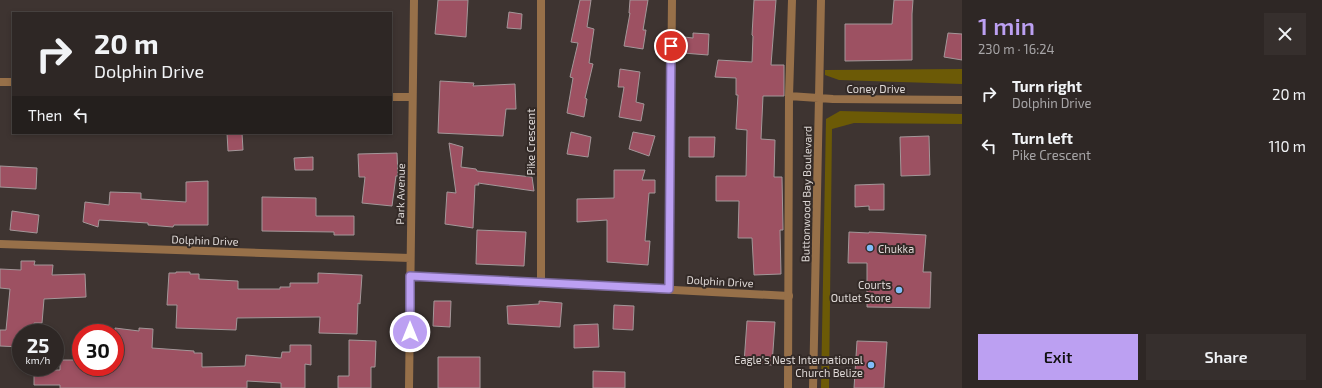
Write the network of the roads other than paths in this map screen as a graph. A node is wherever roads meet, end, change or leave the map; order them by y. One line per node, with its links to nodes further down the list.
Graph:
1 (414, 0): 10 (street, Park Avenue)
2 (541, 0): 16 (street, Pike Crescent)
3 (672, 0): 17 (street)
4 (792, 0): 8 (street, Buttonwood Bay Boulevard)
5 (821, 0): 11 (street, Buttonwood Bay Boulevard)
6 (0, 82): 7 (street)
7 (12, 82)
8 (790, 96): 11 (street, Coney Drive); 18 (street, Buttonwood Bay Boulevard)
9 (392, 97): 10 (street)
10 (412, 97): 14 (street, Park Avenue)
11 (820, 98): 12 (street, Coney Drive); 21 (street, Buttonwood Bay Boulevard)
12 (962, 100)
13 (0, 244): 14 (street, Dolphin Drive)
14 (410, 258): 15 (street, Park Avenue)
15 (410, 276): 16 (street, Dolphin Drive); 19 (street, Park Avenue)
16 (541, 283): 17 (street, Dolphin Drive)
17 (669, 289): 18 (street, Dolphin Drive)
18 (789, 296): 20 (street, Buttonwood Bay Boulevard)
19 (409, 388)
20 (788, 388)
21 (813, 388)

